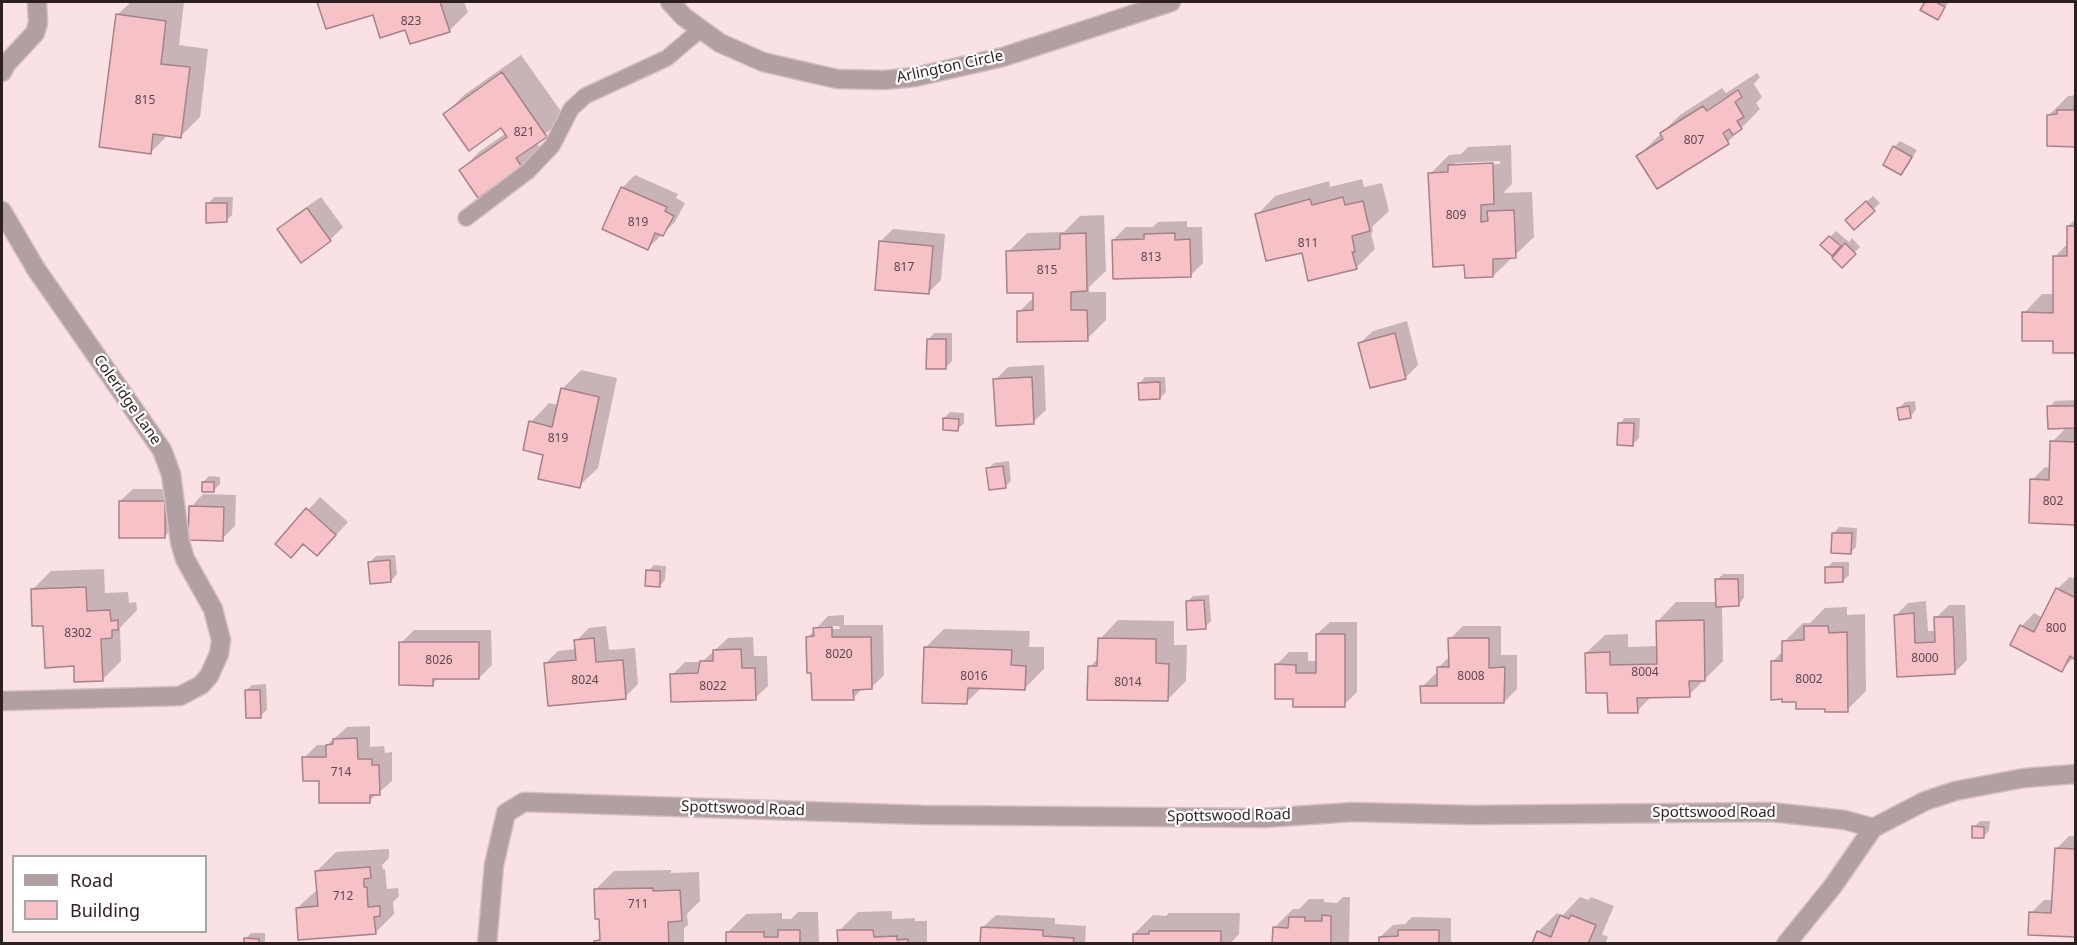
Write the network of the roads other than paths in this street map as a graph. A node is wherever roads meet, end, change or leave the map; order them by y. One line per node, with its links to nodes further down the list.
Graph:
1 (37, 2): 5 (street)
2 (670, 2): 4 (street, Arlington Circle)
3 (1171, 2): 4 (street, Arlington Circle)
4 (701, 29): 7 (lane)
5 (2, 72)
6 (2, 211): 8 (street, Coleridge Lane)
7 (466, 218)
8 (2, 701)
9 (2076, 774): 10 (street)
10 (1873, 828): 11 (street, Spottswood Road); 12 (street)
11 (487, 944)
12 (1786, 944)

